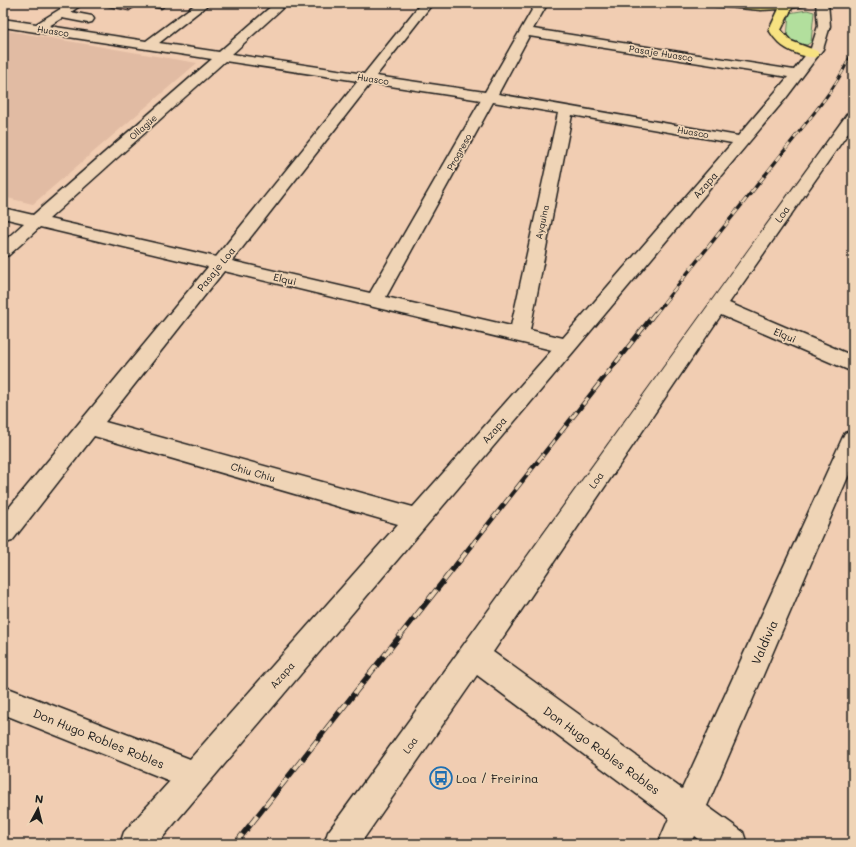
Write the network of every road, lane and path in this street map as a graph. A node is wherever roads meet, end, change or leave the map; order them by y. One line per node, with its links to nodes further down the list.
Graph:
1 (78, 3): 11 (street)
2 (204, 3): 16 (street)
3 (282, 3): 18 (street, Ollagüe)
4 (427, 3): 20 (street, Pasaje Loa)
5 (542, 3): 15 (street, Progreso)
6 (716, 3): 9 (main road)
7 (804, 3): 10 (main road)
8 (822, 3): 17 (street, Azapa)
9 (772, 4): 10 (main road)
10 (787, 4): 17 (main road)
11 (60, 14): 12 (street); 14 (street)
12 (88, 19)
13 (3, 23): 14 (street, Huasco)
14 (38, 28): 16 (street, Huasco)
15 (526, 32): 19 (street, Pasaje Huasco); 21 (street, Progreso)
16 (148, 45): 18 (street, Huasco)
17 (813, 54): 19 (street, Azapa)
18 (222, 56): 20 (street, Huasco); 26 (street, Ollagüe)
19 (797, 74): 24 (street, Azapa)
20 (367, 78): 21 (street, Huasco); 28 (street, Pasaje Loa)
21 (490, 98): 22 (street, Huasco); 29 (street, Progreso)
22 (566, 110): 24 (street, Huasco); 31 (street, Ayquina)
23 (851, 121): 30 (street, Loa)
24 (743, 141): 32 (street, Azapa)
25 (3, 213): 26 (street, Elqui)
26 (36, 221): 27 (street, Ollagüe); 28 (street, Elqui)
27 (3, 251)
28 (220, 264): 29 (street, Elqui); 34 (street, Pasaje Loa)
29 (376, 300): 31 (street, Elqui)
30 (717, 306): 33 (street, Elqui); 38 (street, Loa)
31 (519, 334): 32 (street, Elqui)
32 (567, 346): 36 (street, Azapa)
33 (853, 364)
34 (89, 426): 36 (street, Chiu Chiu); 37 (street, Pasaje Loa)
35 (853, 439): 41 (street, Valdivia)
36 (417, 519): 40 (street, Azapa)
37 (3, 533)
38 (474, 655): 41 (street, Don Hugo Robles Robles); 43 (street, Loa)
39 (3, 700): 40 (street, Don Hugo Robles Robles)
40 (195, 776): 42 (street, Azapa)
41 (688, 813): 44 (street, Valdivia); 45 (street, Don Hugo Robles Robles)
42 (136, 844)
43 (340, 844)
44 (674, 844)
45 (731, 844)

